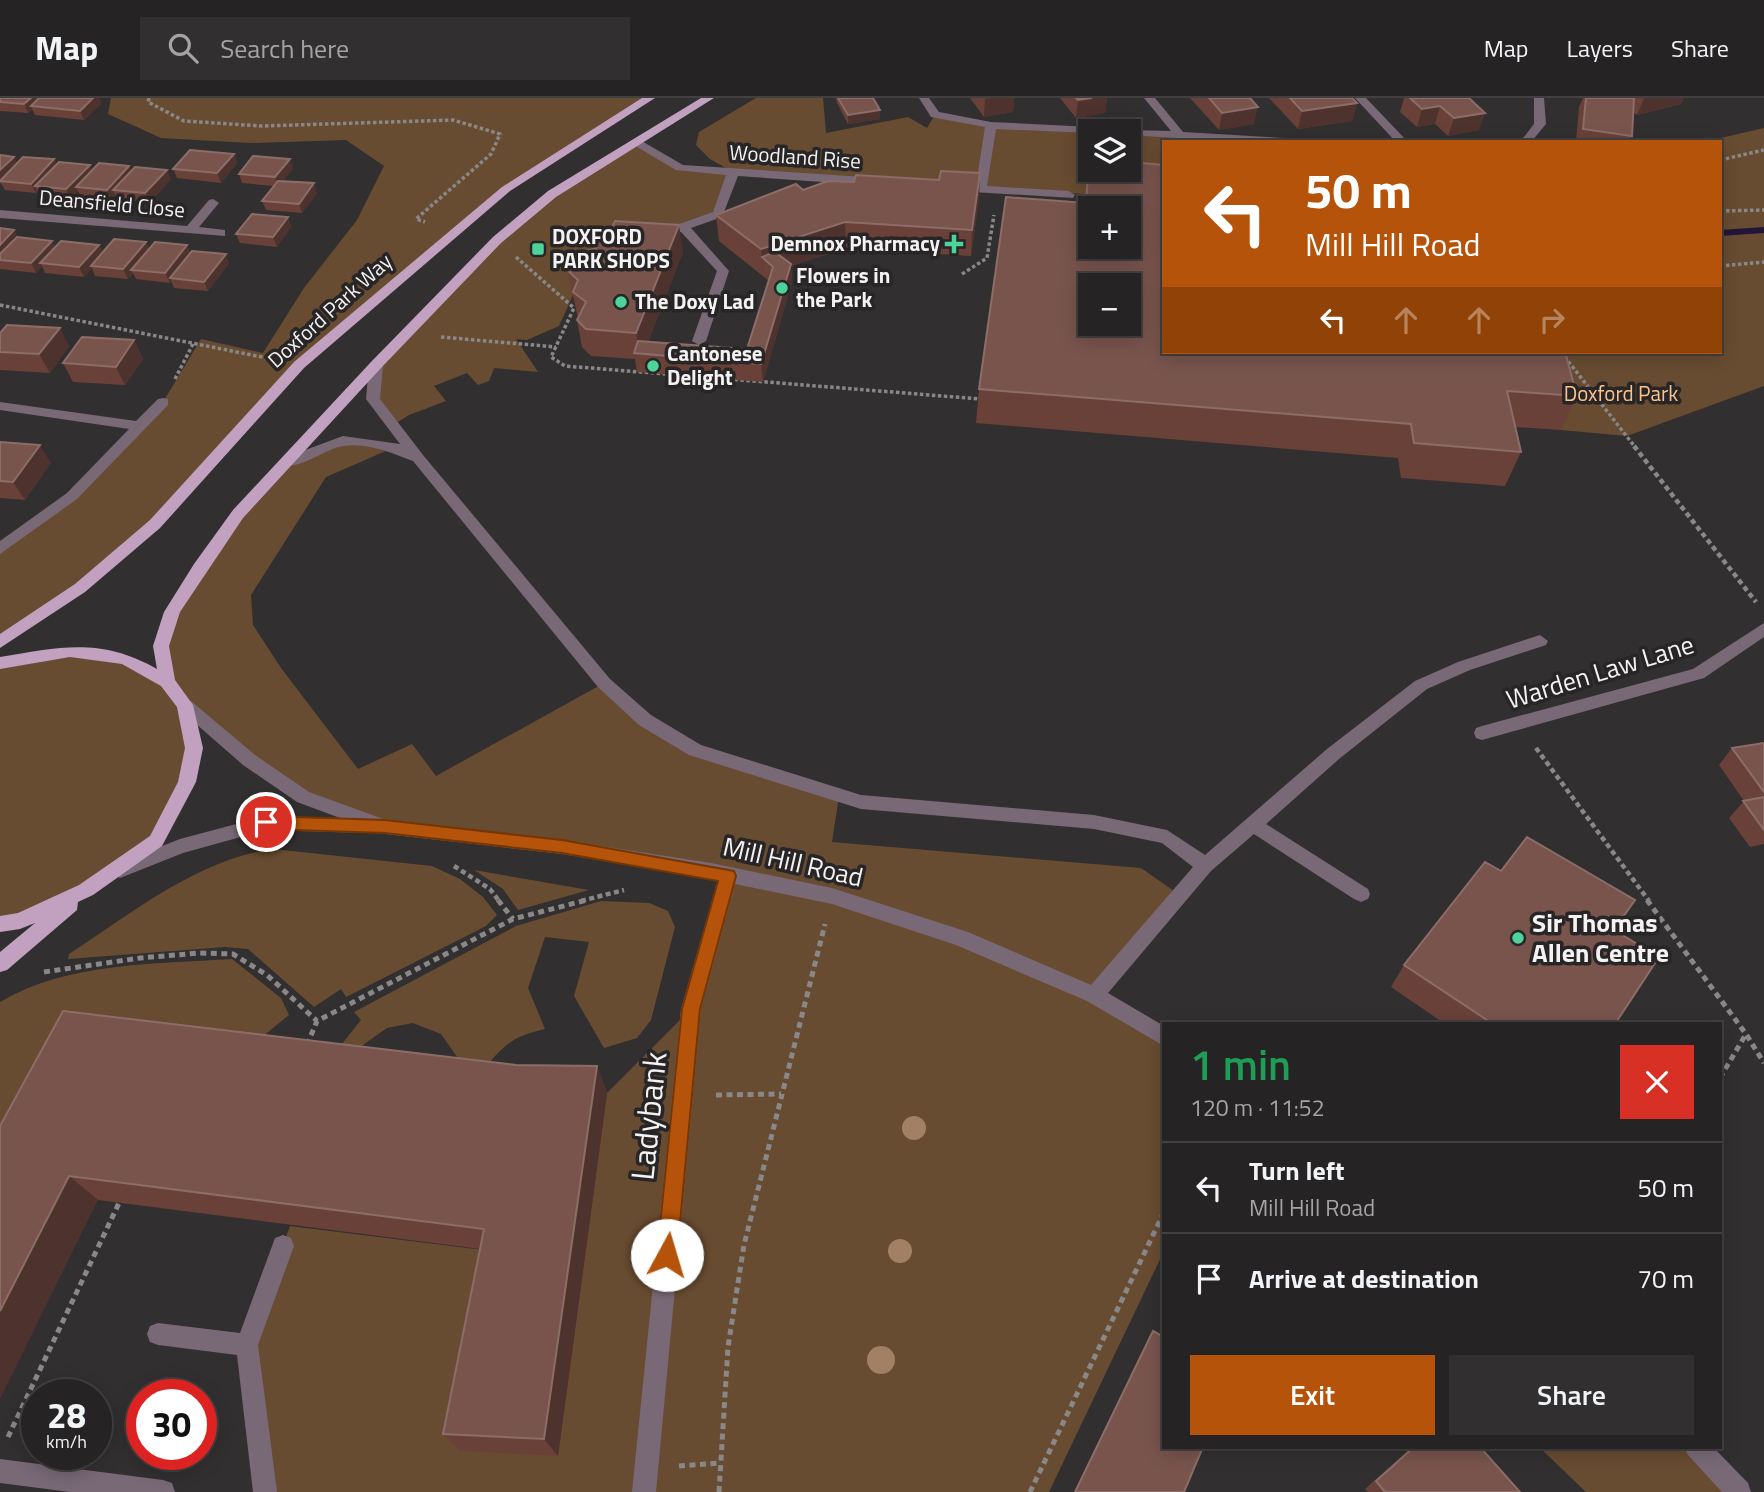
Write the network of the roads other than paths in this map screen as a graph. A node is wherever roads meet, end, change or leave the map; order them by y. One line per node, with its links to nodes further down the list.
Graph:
1 (650, 98): 36 (main road, Doxford Park Way)
2 (709, 98): 14 (main road)
3 (924, 98): 7 (street)
4 (1149, 98): 10 (street)
5 (1360, 98): 12 (street)
6 (1539, 98): 13 (street)
7 (991, 125): 8 (street); 18 (street)
8 (1078, 129)
9 (1141, 133): 10 (street)
10 (1180, 135): 11 (street)
11 (1266, 140)
12 (1401, 140)
13 (1525, 140)
14 (636, 142): 15 (street, Woodland Rise); 27 (main road)
15 (733, 172): 16 (street, Woodland Rise); 23 (street)
16 (898, 183)
17 (940, 186): 18 (street)
18 (981, 189): 19 (street)
19 (1069, 195)
20 (212, 203): 24 (street)
21 (0, 214): 24 (street, Deansfield Close)
22 (640, 227): 23 (street)
23 (683, 227): 26 (street)
24 (191, 230): 25 (street, Deansfield Close)
25 (221, 233)
26 (699, 341)
27 (376, 365): 31 (street); 32 (main road)
28 (163, 402): 30 (street)
29 (0, 406): 30 (street)
30 (139, 426): 33 (street)
31 (418, 458): 32 (street); 43 (street)
32 (286, 462): 38 (main road)
33 (0, 549)
34 (1764, 629): 40 (street, Warden Law Lane)
35 (1540, 641): 41 (street)
36 (0, 642)
37 (0, 663): 38 (main road)
38 (167, 682): 39 (main road)
39 (185, 705): 42 (street, Mill Hill Road); 44 (main road)
40 (1482, 733)
41 (1252, 824): 43 (street); 47 (street)
42 (385, 827): 44 (street, Mill Hill Road); 45 (street, Mill Hill Road)
43 (1205, 866): 50 (street)
44 (108, 874): 46 (main road)
45 (728, 876): 50 (street, Mill Hill Road); 59 (street, Ladybank)
46 (86, 890): 48 (main road); 49 (main road)
47 (1361, 894)
48 (0, 924)
49 (0, 964)
50 (1094, 995): 51 (street, Mill Hill Road)
51 (1162, 1036)
52 (283, 1246): 54 (street)
53 (159, 1334): 54 (street)
54 (247, 1345): 58 (street)
55 (1698, 1449): 60 (street)
56 (0, 1471): 57 (street)
57 (163, 1492)
58 (265, 1492)
59 (643, 1492)
60 (1739, 1492)

